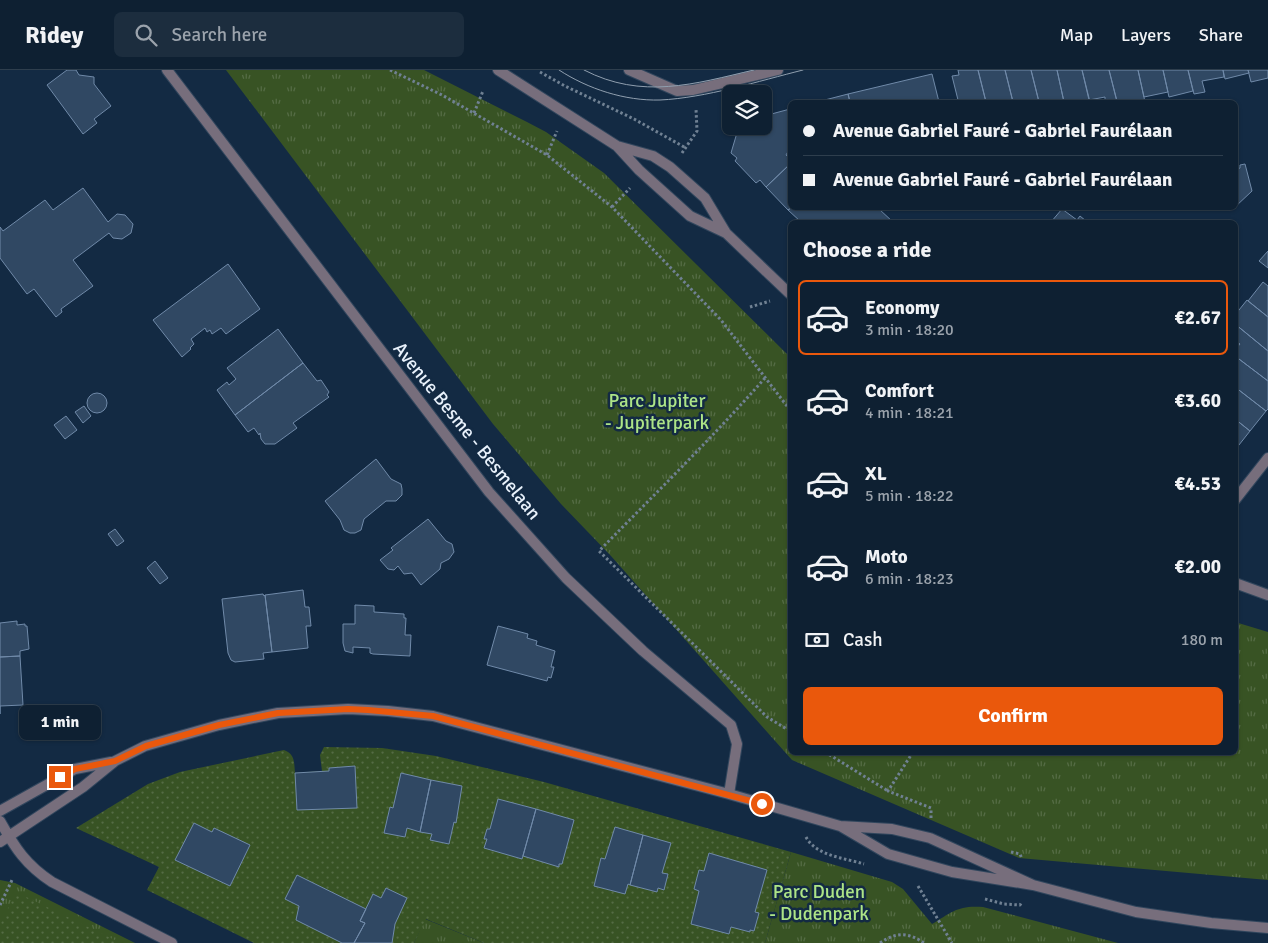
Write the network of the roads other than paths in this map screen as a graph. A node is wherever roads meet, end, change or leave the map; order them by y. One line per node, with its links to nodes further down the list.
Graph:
1 (167, 70): 13 (street, Avenue Besme - Besmelaan)
2 (498, 70): 5 (street)
3 (629, 70): 4 (street)
4 (778, 70)
5 (617, 146): 6 (street); 6 (street)
6 (726, 233): 7 (street)
7 (788, 292)
8 (1268, 458): 9 (street)
9 (1238, 496)
10 (1238, 584): 11 (street)
11 (1268, 595)
12 (115, 761): 13 (street); 14 (street); 17 (street)
13 (729, 794): 16 (street)
14 (0, 811)
15 (0, 821): 17 (street)
16 (840, 826): 18 (street); 18 (street)
17 (4, 840): 20 (street)
18 (1033, 885): 19 (street)
19 (1268, 928)
20 (172, 943)

